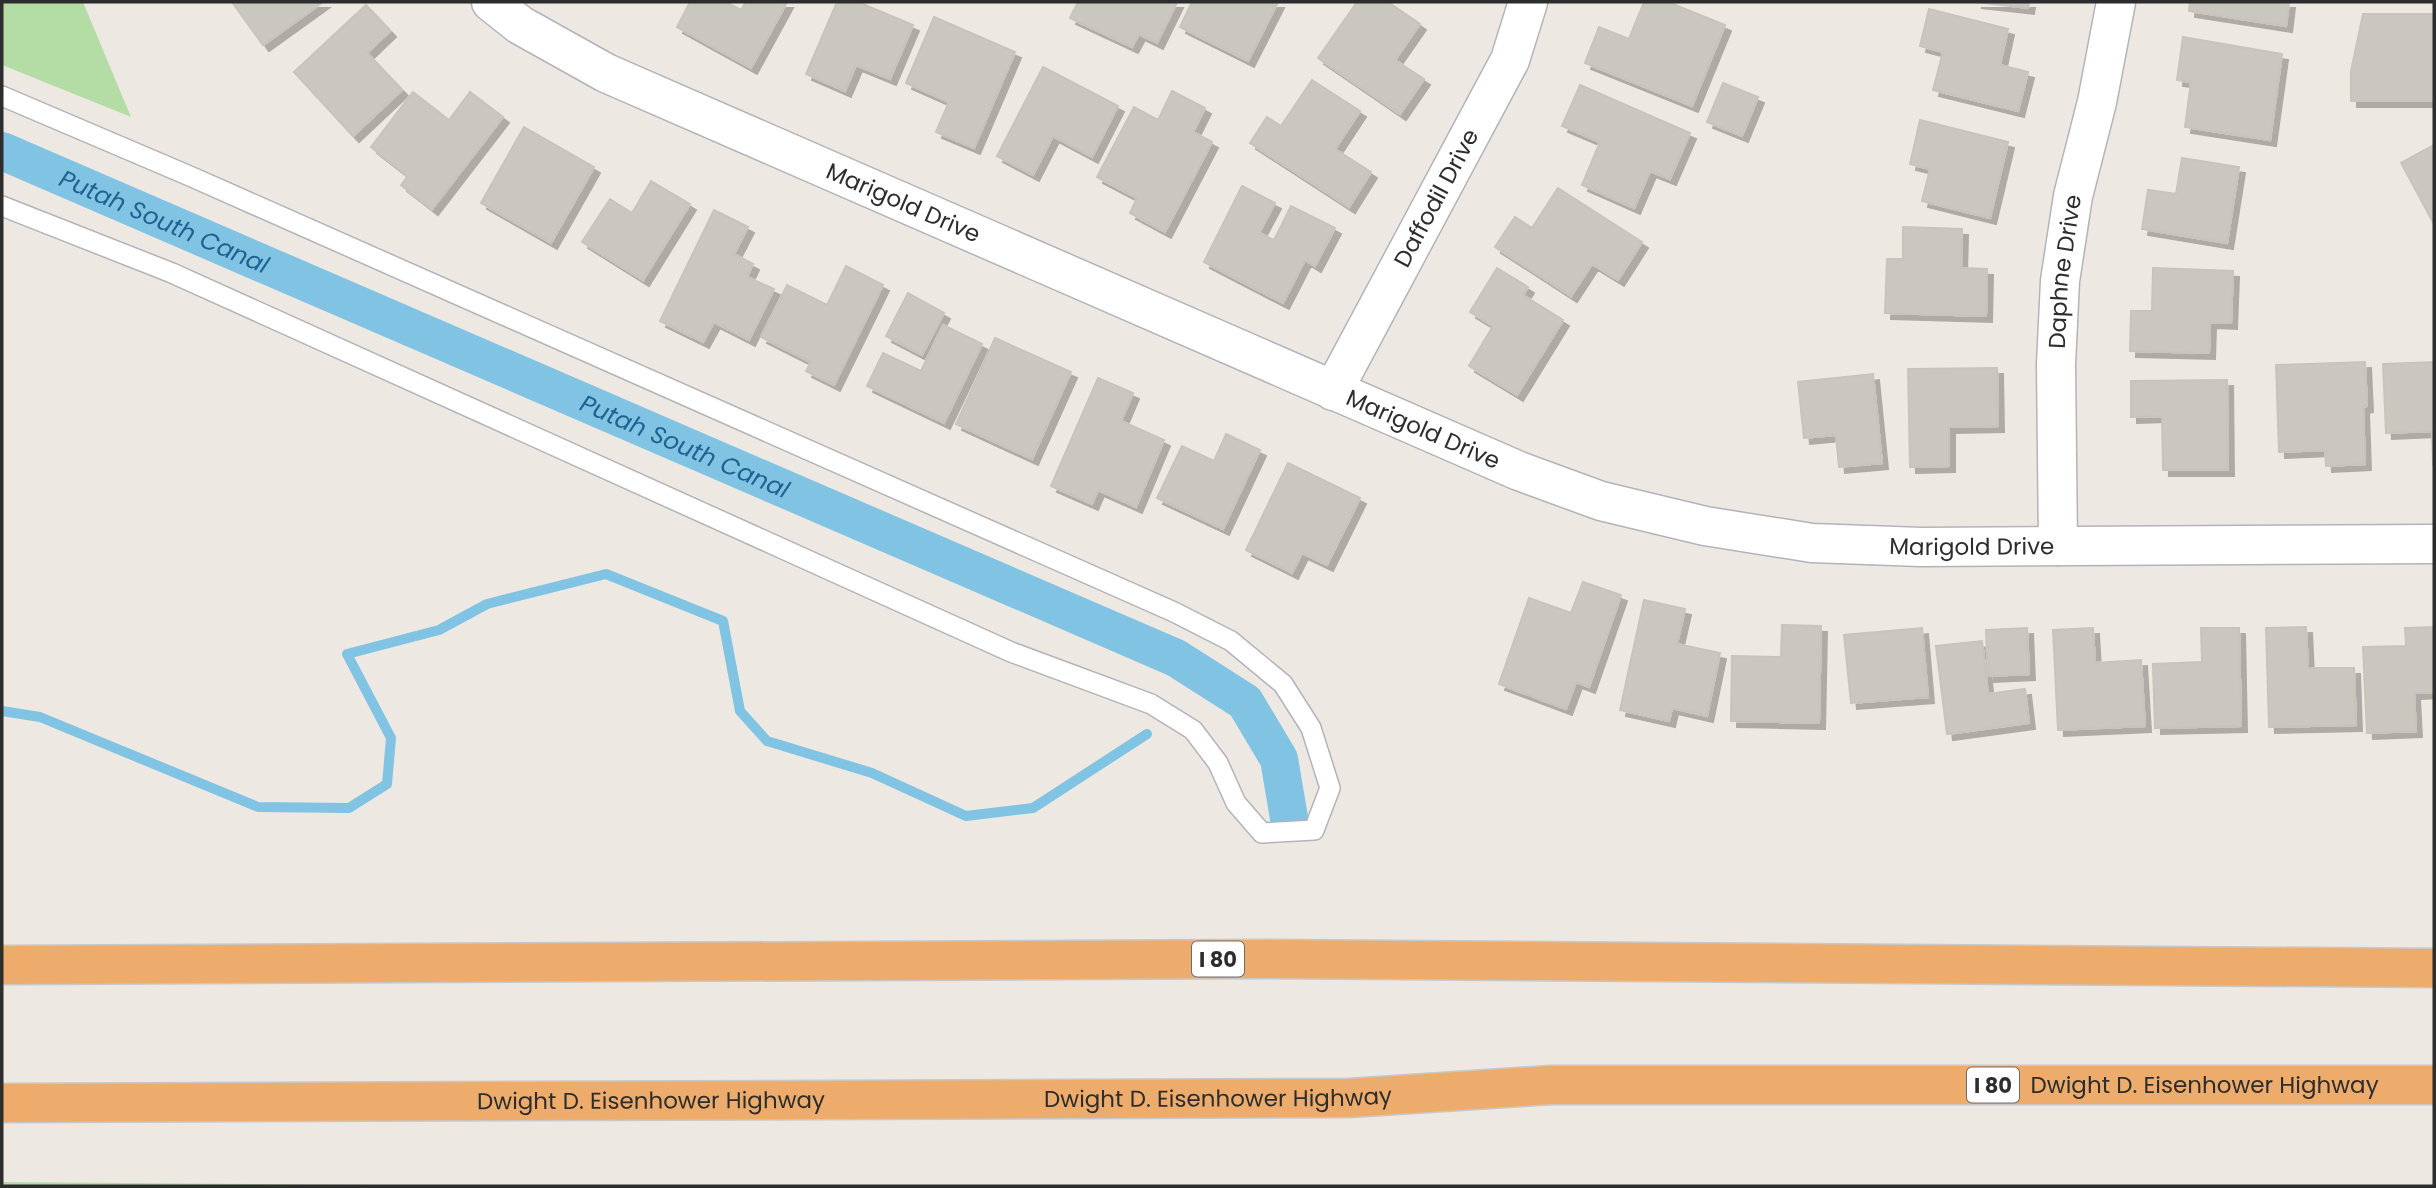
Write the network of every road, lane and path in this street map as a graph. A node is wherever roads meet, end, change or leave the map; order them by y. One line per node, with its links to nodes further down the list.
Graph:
1 (1528, 2): 6 (street, Daffodil Drive)
2 (2116, 2): 8 (street, Daphne Drive)
3 (515, 9): 6 (street, Marigold Drive)
4 (2, 96): 5 (lane)
5 (2, 206)
6 (1333, 391): 8 (street, Marigold Drive)
7 (2434, 544): 8 (street, Marigold Drive)
8 (2058, 546)
9 (2, 965): 10 (highway, I 80)
10 (2434, 968)
11 (2434, 1085): 12 (highway, Dwight D. Eisenhower Highway / I 80)
12 (2, 1103)

